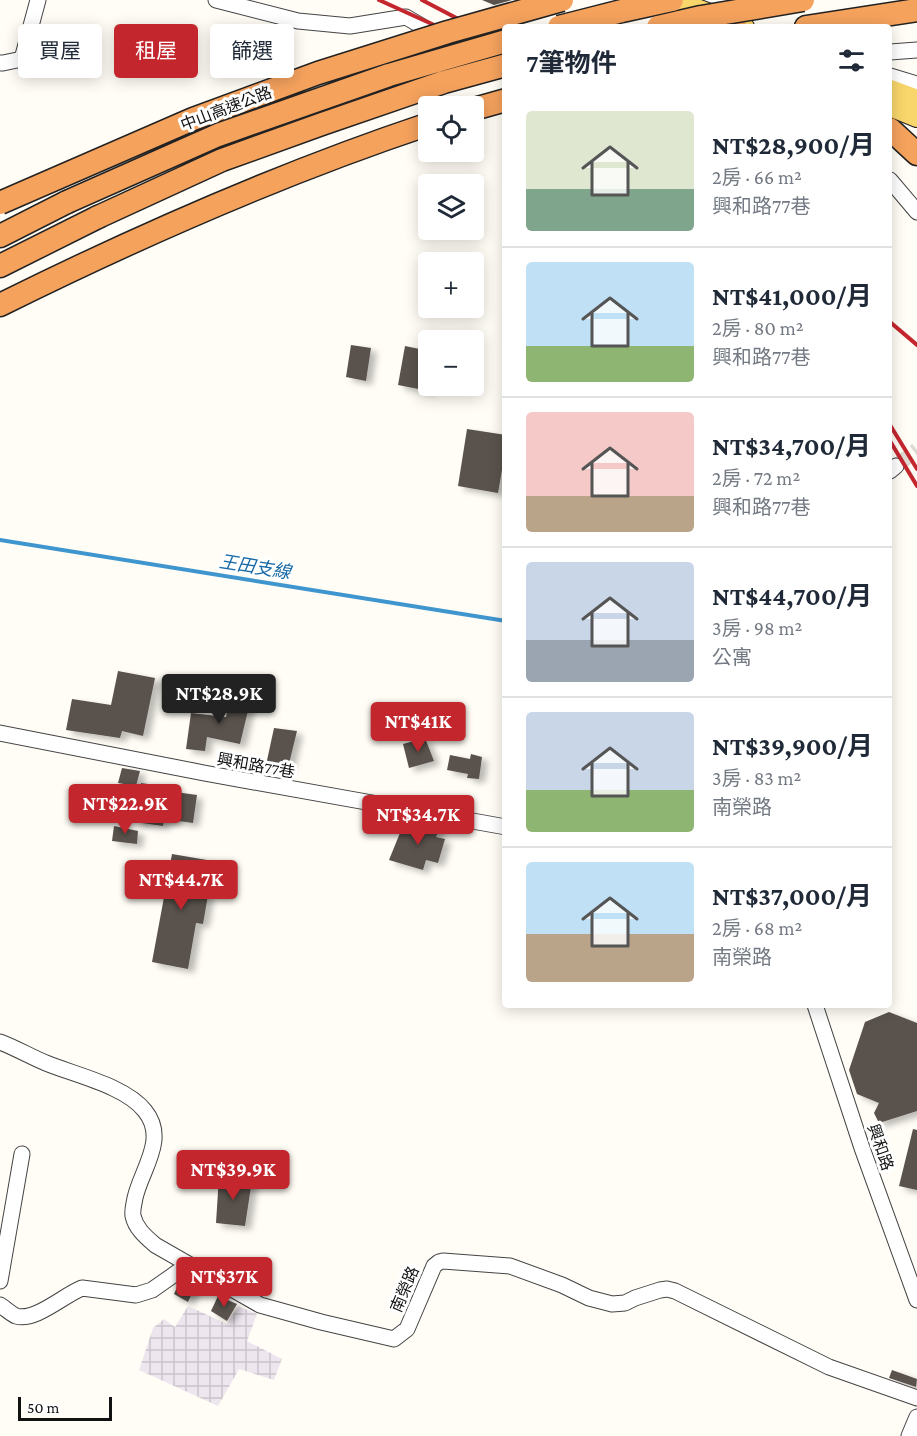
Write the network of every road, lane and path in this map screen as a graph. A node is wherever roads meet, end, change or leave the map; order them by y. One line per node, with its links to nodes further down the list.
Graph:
1 (38, 0): 18 (street)
2 (216, 0): 20 (street)
3 (562, 0): 33 (highway, 中山高速公路, bridge)
4 (621, 0): 11 (main road)
5 (673, 0): 9 (highway, bridge); 12 (main road)
6 (744, 0): 13 (highway)
7 (803, 0): 10 (highway, bridge)
8 (917, 10): 14 (highway)
9 (571, 24)
10 (671, 24)
11 (681, 24)
12 (731, 24)
13 (737, 24)
14 (826, 24)
15 (502, 42): 35 (highway, 中山高速公路, bridge)
16 (917, 50): 17 (street)
17 (892, 52)
18 (0, 63)
19 (502, 66): 36 (highway, bridge)
20 (502, 74)
21 (892, 77): 22 (street)
22 (917, 84)
23 (892, 91): 24 (main road)
24 (917, 100)
25 (502, 101): 26 (highway)
26 (484, 106)
27 (892, 107): 28 (main road)
28 (917, 117)
29 (418, 128): 37 (highway)
30 (892, 131): 31 (highway)
31 (917, 154)
32 (892, 182): 34 (street)
33 (0, 203)
34 (917, 212)
35 (0, 236)
36 (0, 266)
37 (0, 305)
38 (0, 733): 39 (street, 興和路77巷)
39 (502, 826)
40 (816, 1008): 45 (street, 興和路)
41 (0, 1042): 43 (street, 南榮路)
42 (22, 1154): 44 (street)
43 (189, 1264): 46 (street); 47 (street, 南榮路)
44 (0, 1281)
45 (917, 1300)
46 (0, 1305)
47 (917, 1398)
48 (917, 1417): 49 (street)
49 (909, 1436)

